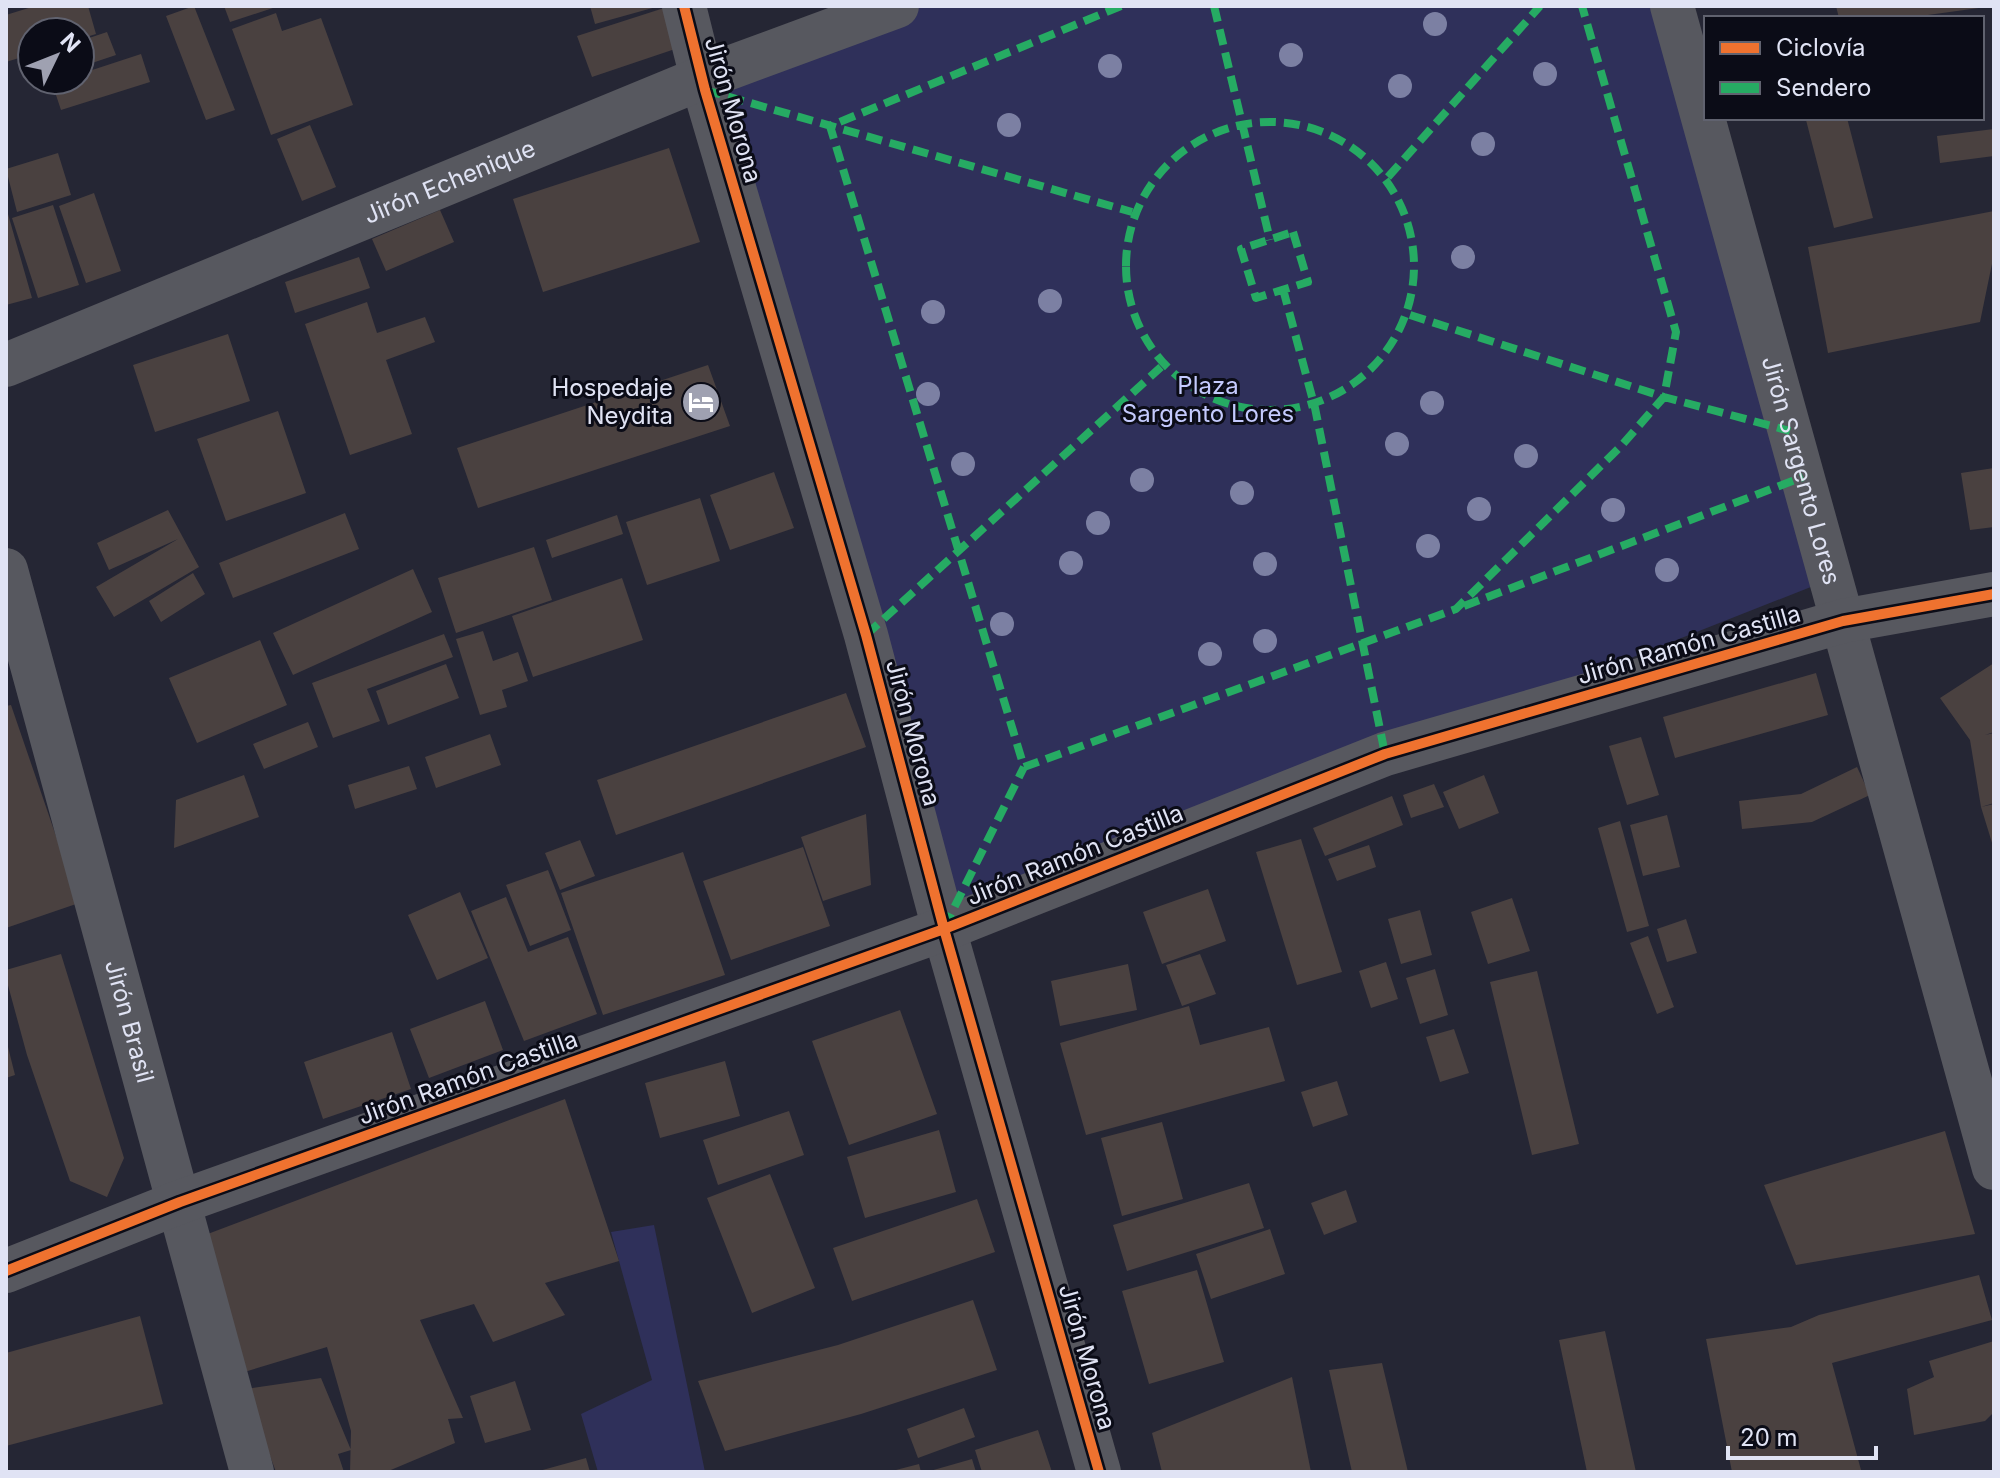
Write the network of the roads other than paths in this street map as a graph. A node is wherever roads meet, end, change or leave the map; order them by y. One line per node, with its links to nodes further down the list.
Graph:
1 (684, 6): 4 (street, Jirón Morona)
2 (897, 6): 4 (street, Jirón Echenique)
3 (1672, 6): 8 (street, Jirón Sargento Lores)
4 (702, 78): 5 (street, Jirón Echenique); 9 (street, Jirón Morona)
5 (6, 365)
6 (6, 570): 11 (street, Jirón Brasil)
7 (1994, 594): 8 (street, Jirón Ramón Castilla)
8 (1843, 621): 9 (street, Jirón Ramón Castilla); 10 (street, Jirón Sargento Lores)
9 (944, 929): 11 (street, Jirón Ramón Castilla); 14 (street, Jirón Morona)
10 (1994, 1168)
11 (180, 1202): 12 (street, Jirón Ramón Castilla); 13 (street, Jirón Brasil)
12 (6, 1271)
13 (252, 1472)
14 (1099, 1472)

